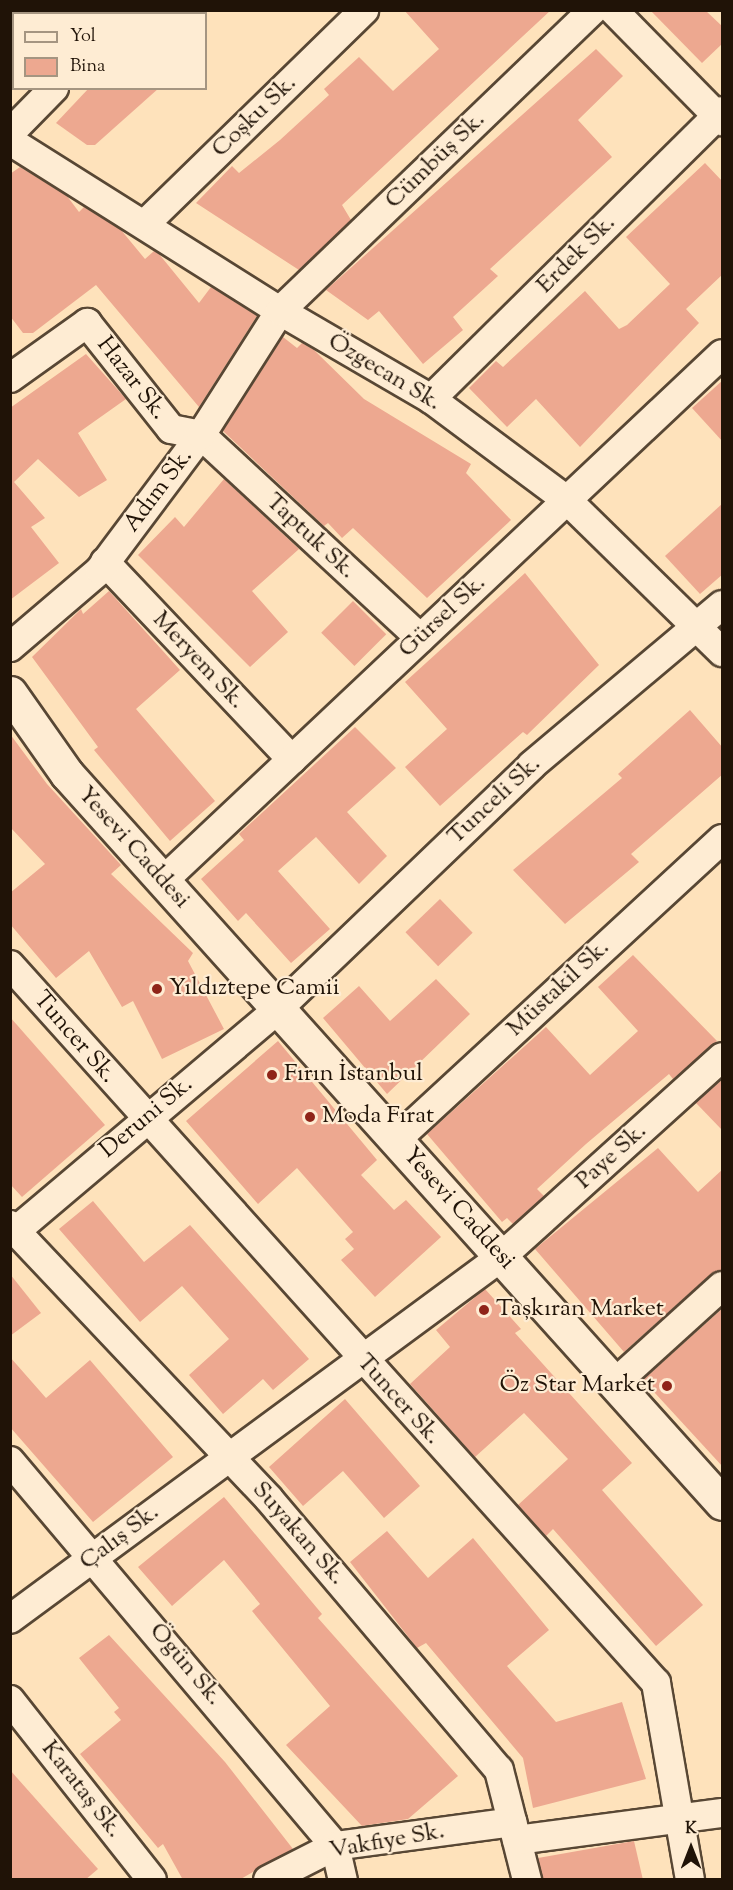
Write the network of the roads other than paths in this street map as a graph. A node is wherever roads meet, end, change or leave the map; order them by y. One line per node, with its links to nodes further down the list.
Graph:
1 (364, 10): 8 (street, Coşku Sk.)
2 (593, 10): 9 (street, Cümbüş Sk.)
3 (613, 10): 5 (street)
4 (52, 90): 6 (street)
5 (721, 116): 12 (street, Erdek Sk.)
6 (10, 133)
7 (10, 141): 8 (street, Özgecan Sk.)
8 (146, 223): 9 (street, Özgecan Sk.)
9 (280, 311): 12 (street, Özgecan Sk.); 13 (street, Adım Sk.)
10 (723, 354): 14 (street, Gürsel Sk.)
11 (10, 378): 13 (street, Hazar Sk.)
12 (431, 399): 14 (street, Özgecan Sk.)
13 (201, 435): 15 (street, Adım Sk.); 18 (street, Taptuk Sk.)
14 (568, 501): 17 (street, Özgecan Sk.); 18 (street, Gürsel Sk.)
15 (105, 562): 19 (street, Adım Sk.); 22 (street, Meryem Sk.)
16 (723, 605): 17 (street, Tunceli Sk.)
17 (700, 626): 20 (street, Özgecan Sk.); 26 (street, Tunceli Sk.)
18 (420, 638): 22 (street, Gürsel Sk.)
19 (10, 647)
20 (723, 652)
21 (10, 693): 24 (street, Yesevi Caddesi)
22 (292, 760): 24 (street, Gürsel Sk.)
23 (723, 839): 29 (street, Müstakil Sk.)
24 (163, 881): 26 (street, Yesevi Caddesi)
25 (10, 965): 28 (street, Tuncer Sk.)
26 (278, 1009): 28 (street, Deruni Sk.); 29 (street, Yesevi Caddesi)
27 (723, 1057): 31 (street, Paye Sk.)
28 (145, 1119): 30 (street, Deruni Sk.); 33 (street, Tuncer Sk.)
29 (396, 1140): 31 (street, Yesevi Caddesi)
30 (14, 1227): 35 (street, Suyakan Sk.)
31 (501, 1257): 33 (street, Paye Sk.); 34 (street, Yesevi Caddesi)
32 (723, 1286): 34 (street)
33 (362, 1360): 35 (street, Çalış Sk.); 42 (street, Tuncer Sk.)
34 (615, 1383): 37 (street, Yesevi Caddesi)
35 (229, 1456): 38 (street, Çalış Sk.); 43 (street, Suyakan Sk.)
36 (10, 1461): 38 (street, Ögün Sk.)
37 (722, 1501)
38 (95, 1556): 39 (street, Çalış Sk.); 44 (street, Ögün Sk.)
39 (10, 1619)
40 (10, 1700): 45 (street, Karataş Sk.)
41 (723, 1813): 42 (street, Vakfiye Sk.)
42 (677, 1818): 43 (street, Vakfiye Sk.); 49 (street, Tuncer Sk.)
43 (514, 1831): 44 (street, Vakfiye Sk.); 48 (street, Suyakan Sk.)
44 (335, 1846): 46 (street, Vakfiye Sk.); 47 (street, Ögün Sk.)
45 (152, 1880)
46 (268, 1880)
47 (343, 1880)
48 (527, 1880)
49 (690, 1880)

